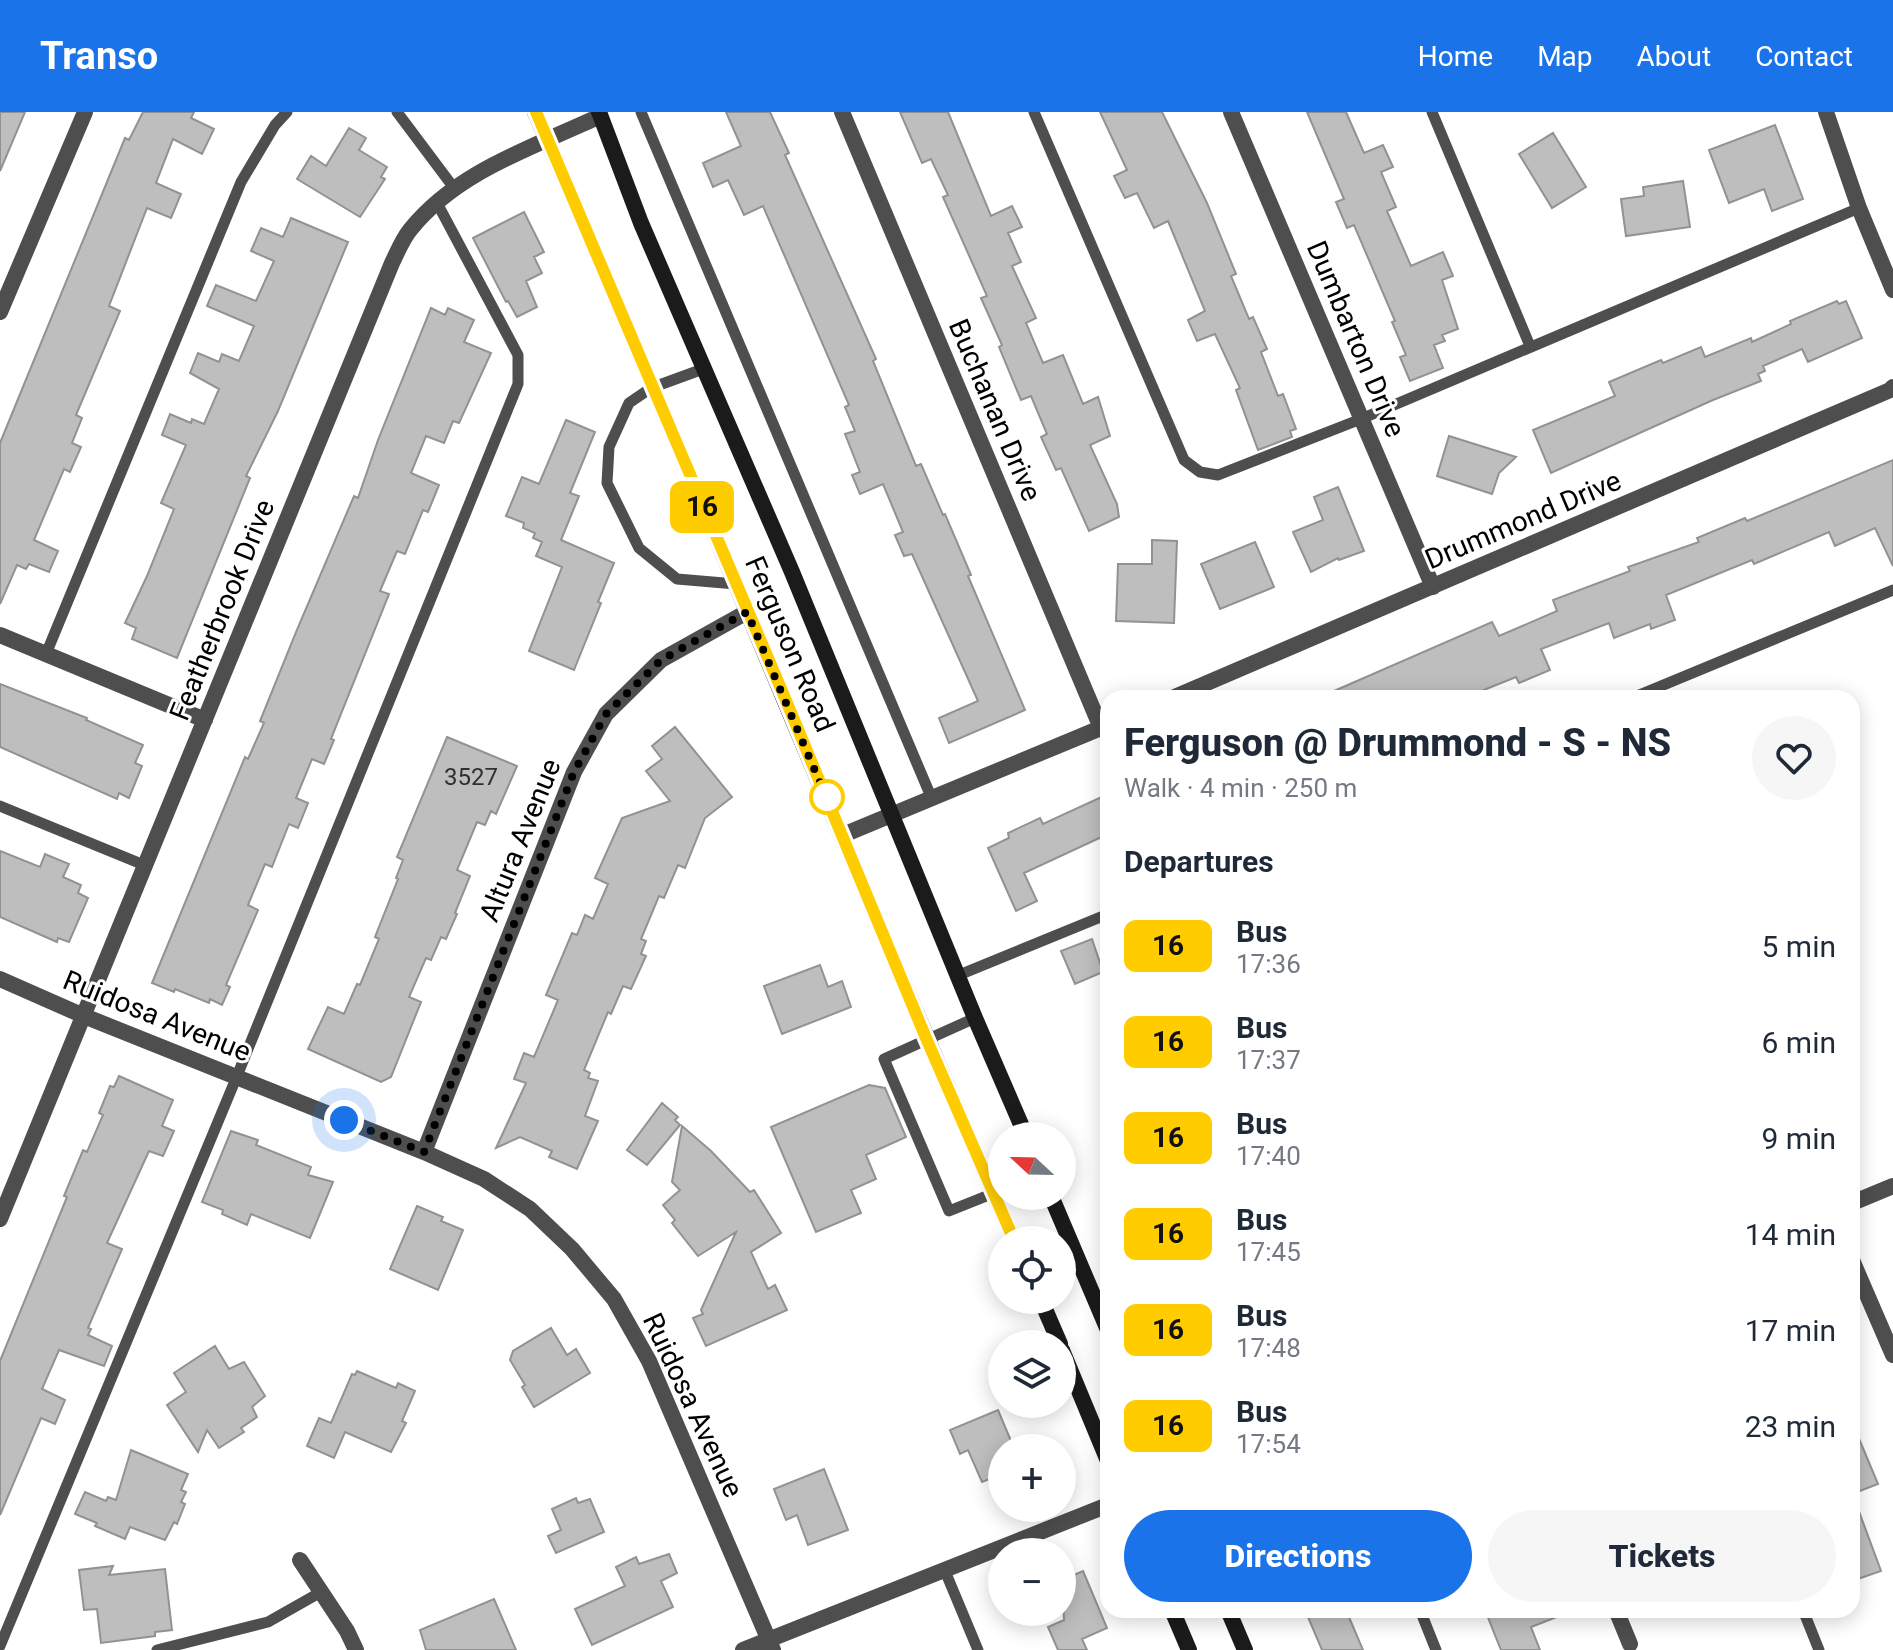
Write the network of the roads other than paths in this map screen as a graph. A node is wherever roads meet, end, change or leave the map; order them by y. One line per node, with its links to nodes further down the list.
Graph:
1 (85, 112): 17 (street)
2 (287, 112): 28 (lane)
3 (397, 112): 13 (lane)
4 (535, 112): 12 (main road, Ferguson Road)
5 (641, 112): 34 (lane)
6 (842, 112): 31 (street, Buchanan Drive)
7 (1034, 112): 22 (lane)
8 (1231, 112): 22 (street, Dumbarton Drive)
9 (1432, 112): 18 (lane)
10 (1826, 112): 15 (street)
11 (600, 114): 12 (street, Featherbrook Drive); 19 (main road, Ferguson Road)
12 (548, 140): 13 (street, Featherbrook Drive); 21 (main road, Ferguson Road)
13 (454, 188): 14 (street, Featherbrook Drive)
14 (436, 201): 32 (street, Featherbrook Drive); 45 (lane)
15 (1859, 208): 16 (street); 18 (lane)
16 (1893, 290)
17 (0, 312)
18 (1530, 346): 22 (lane)
19 (703, 369): 21 (lane); 36 (main road, Ferguson Road)
20 (1893, 387): 24 (street, Drummond Drive)
21 (651, 388): 23 (main road, Ferguson Road); 23 (lane)
22 (1361, 419): 24 (street, Dumbarton Drive)
23 (736, 584): 26 (main road, Ferguson Road)
24 (1433, 587): 29 (street, Drummond Drive)
25 (1893, 590): 30 (lane)
26 (747, 612): 37 (main road, Ferguson Road); 47 (street, Altura Avenue)
27 (0, 635): 28 (street)
28 (46, 654): 32 (street)
29 (1191, 690)
30 (1651, 690)
31 (1100, 718)
32 (205, 720): 38 (street, Featherbrook Drive)
33 (1100, 729): 34 (street)
34 (932, 799): 36 (street)
35 (0, 806): 38 (lane)
36 (892, 816): 37 (street); 40 (main road, Ferguson Road)
37 (843, 835): 44 (main road, Ferguson Road)
38 (144, 865): 42 (street, Featherbrook Drive)
39 (1100, 917): 40 (lane)
40 (959, 975): 43 (main road, Ferguson Road)
41 (0, 979): 42 (street, Ruidosa Avenue)
42 (84, 1016): 45 (street, Ruidosa Avenue); 53 (street, Featherbrook Drive)
43 (975, 1018): 44 (lane); 46 (main road, Ferguson Road)
44 (926, 1038): 48 (main road, Ferguson Road); 50 (lane)
45 (237, 1076): 47 (street, Ruidosa Avenue); 70 (lane)
46 (1020, 1122)
47 (424, 1152): 68 (street, Ruidosa Avenue)
48 (988, 1179)
49 (1893, 1186): 51 (street)
50 (988, 1195)
51 (1860, 1200)
52 (1057, 1210): 55 (main road)
53 (0, 1219)
54 (1860, 1279): 56 (street)
55 (1100, 1311)
56 (1893, 1355)
57 (1076, 1384): 58 (main road)
58 (1100, 1442)
59 (1100, 1508): 61 (street)
60 (300, 1560): 62 (street)
61 (945, 1571): 68 (street); 74 (lane)
62 (321, 1592): 71 (lane); 72 (street)
63 (1175, 1618): 75 (main road)
64 (1231, 1618): 76 (main road)
65 (1423, 1618): 77 (lane)
66 (1619, 1618): 69 (street)
67 (1806, 1618): 78 (lane)
68 (770, 1644): 73 (street)
69 (1630, 1644)
70 (0, 1646)
71 (157, 1650)
72 (356, 1650)
73 (743, 1650)
74 (978, 1650)
75 (1189, 1650)
76 (1245, 1650)
77 (1436, 1650)
78 (1819, 1650)

